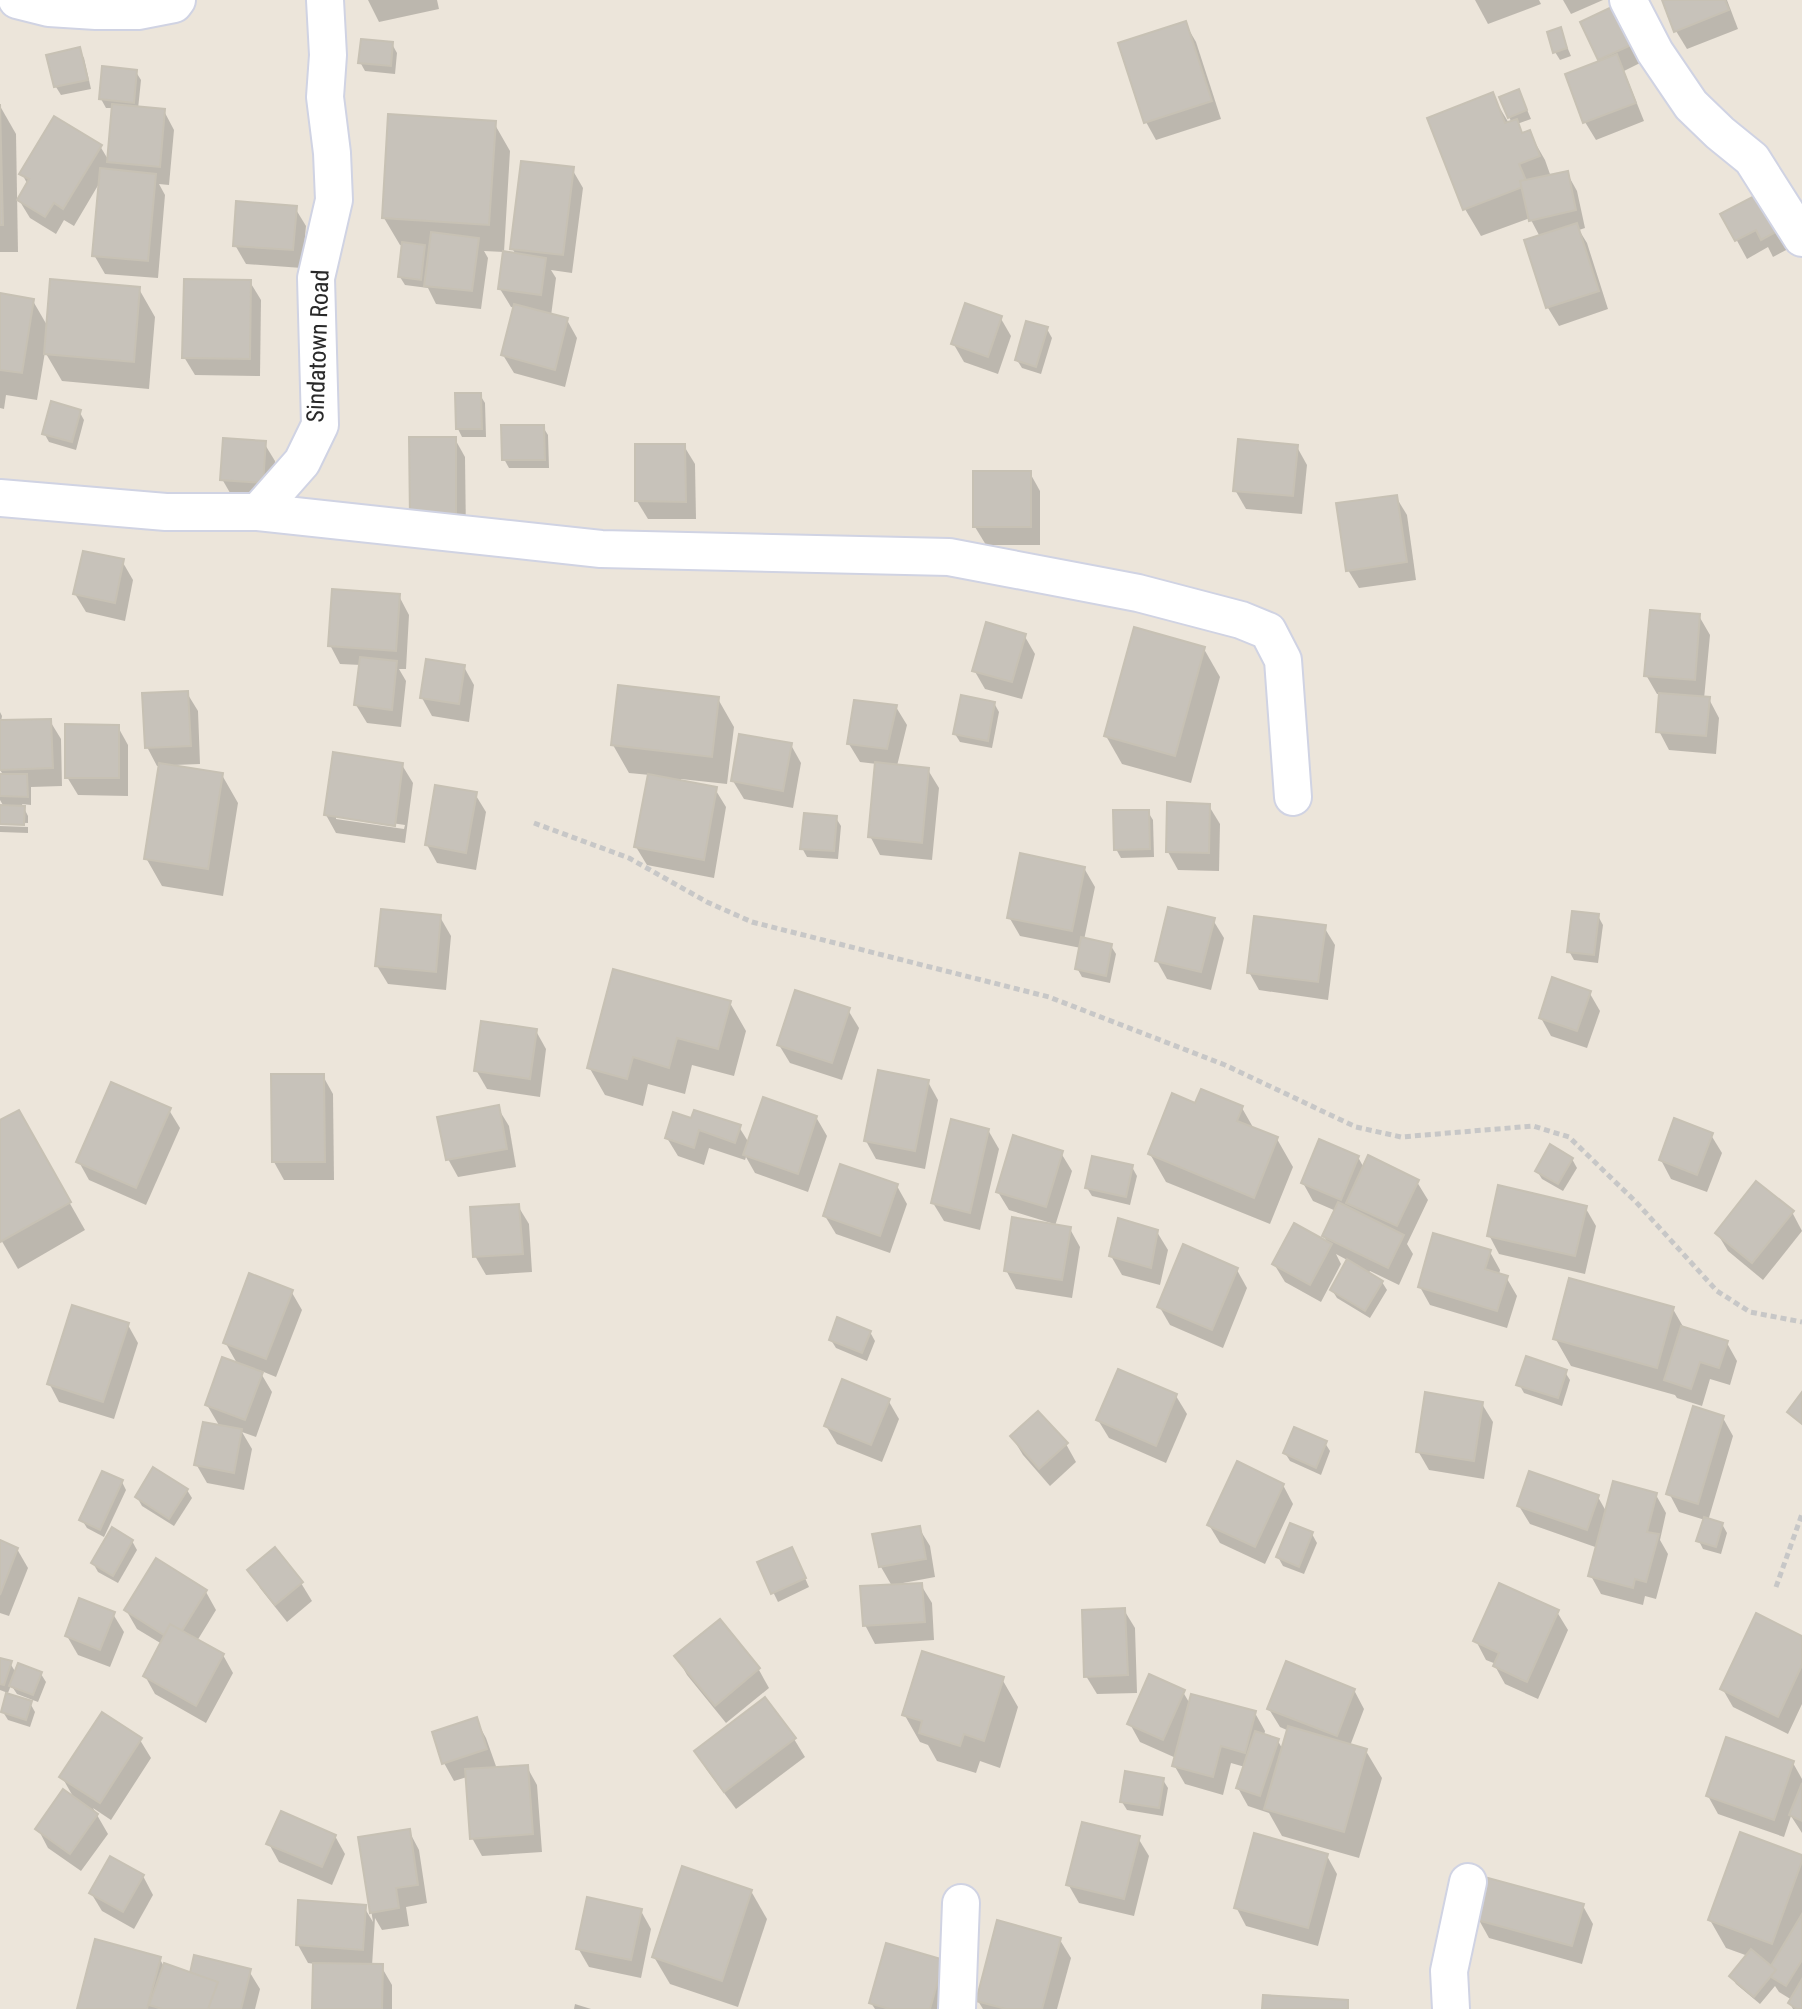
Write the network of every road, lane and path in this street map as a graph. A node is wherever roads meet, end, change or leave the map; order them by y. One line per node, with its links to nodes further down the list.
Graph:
1 (17, 0): 2 (street)
2 (177, 0)
3 (325, 0): 7 (street, Sindatown Road)
4 (1628, 0): 5 (street)
5 (1802, 238)
6 (0, 498): 7 (street)
7 (258, 512): 8 (street)
8 (1293, 797)
9 (534, 823): 10 (path)
10 (1802, 1322)
11 (1802, 1514): 12 (path)
12 (1776, 1587)
13 (1468, 1882): 16 (street)
14 (961, 1903): 15 (street)
15 (957, 2009)
16 (1451, 2009)

